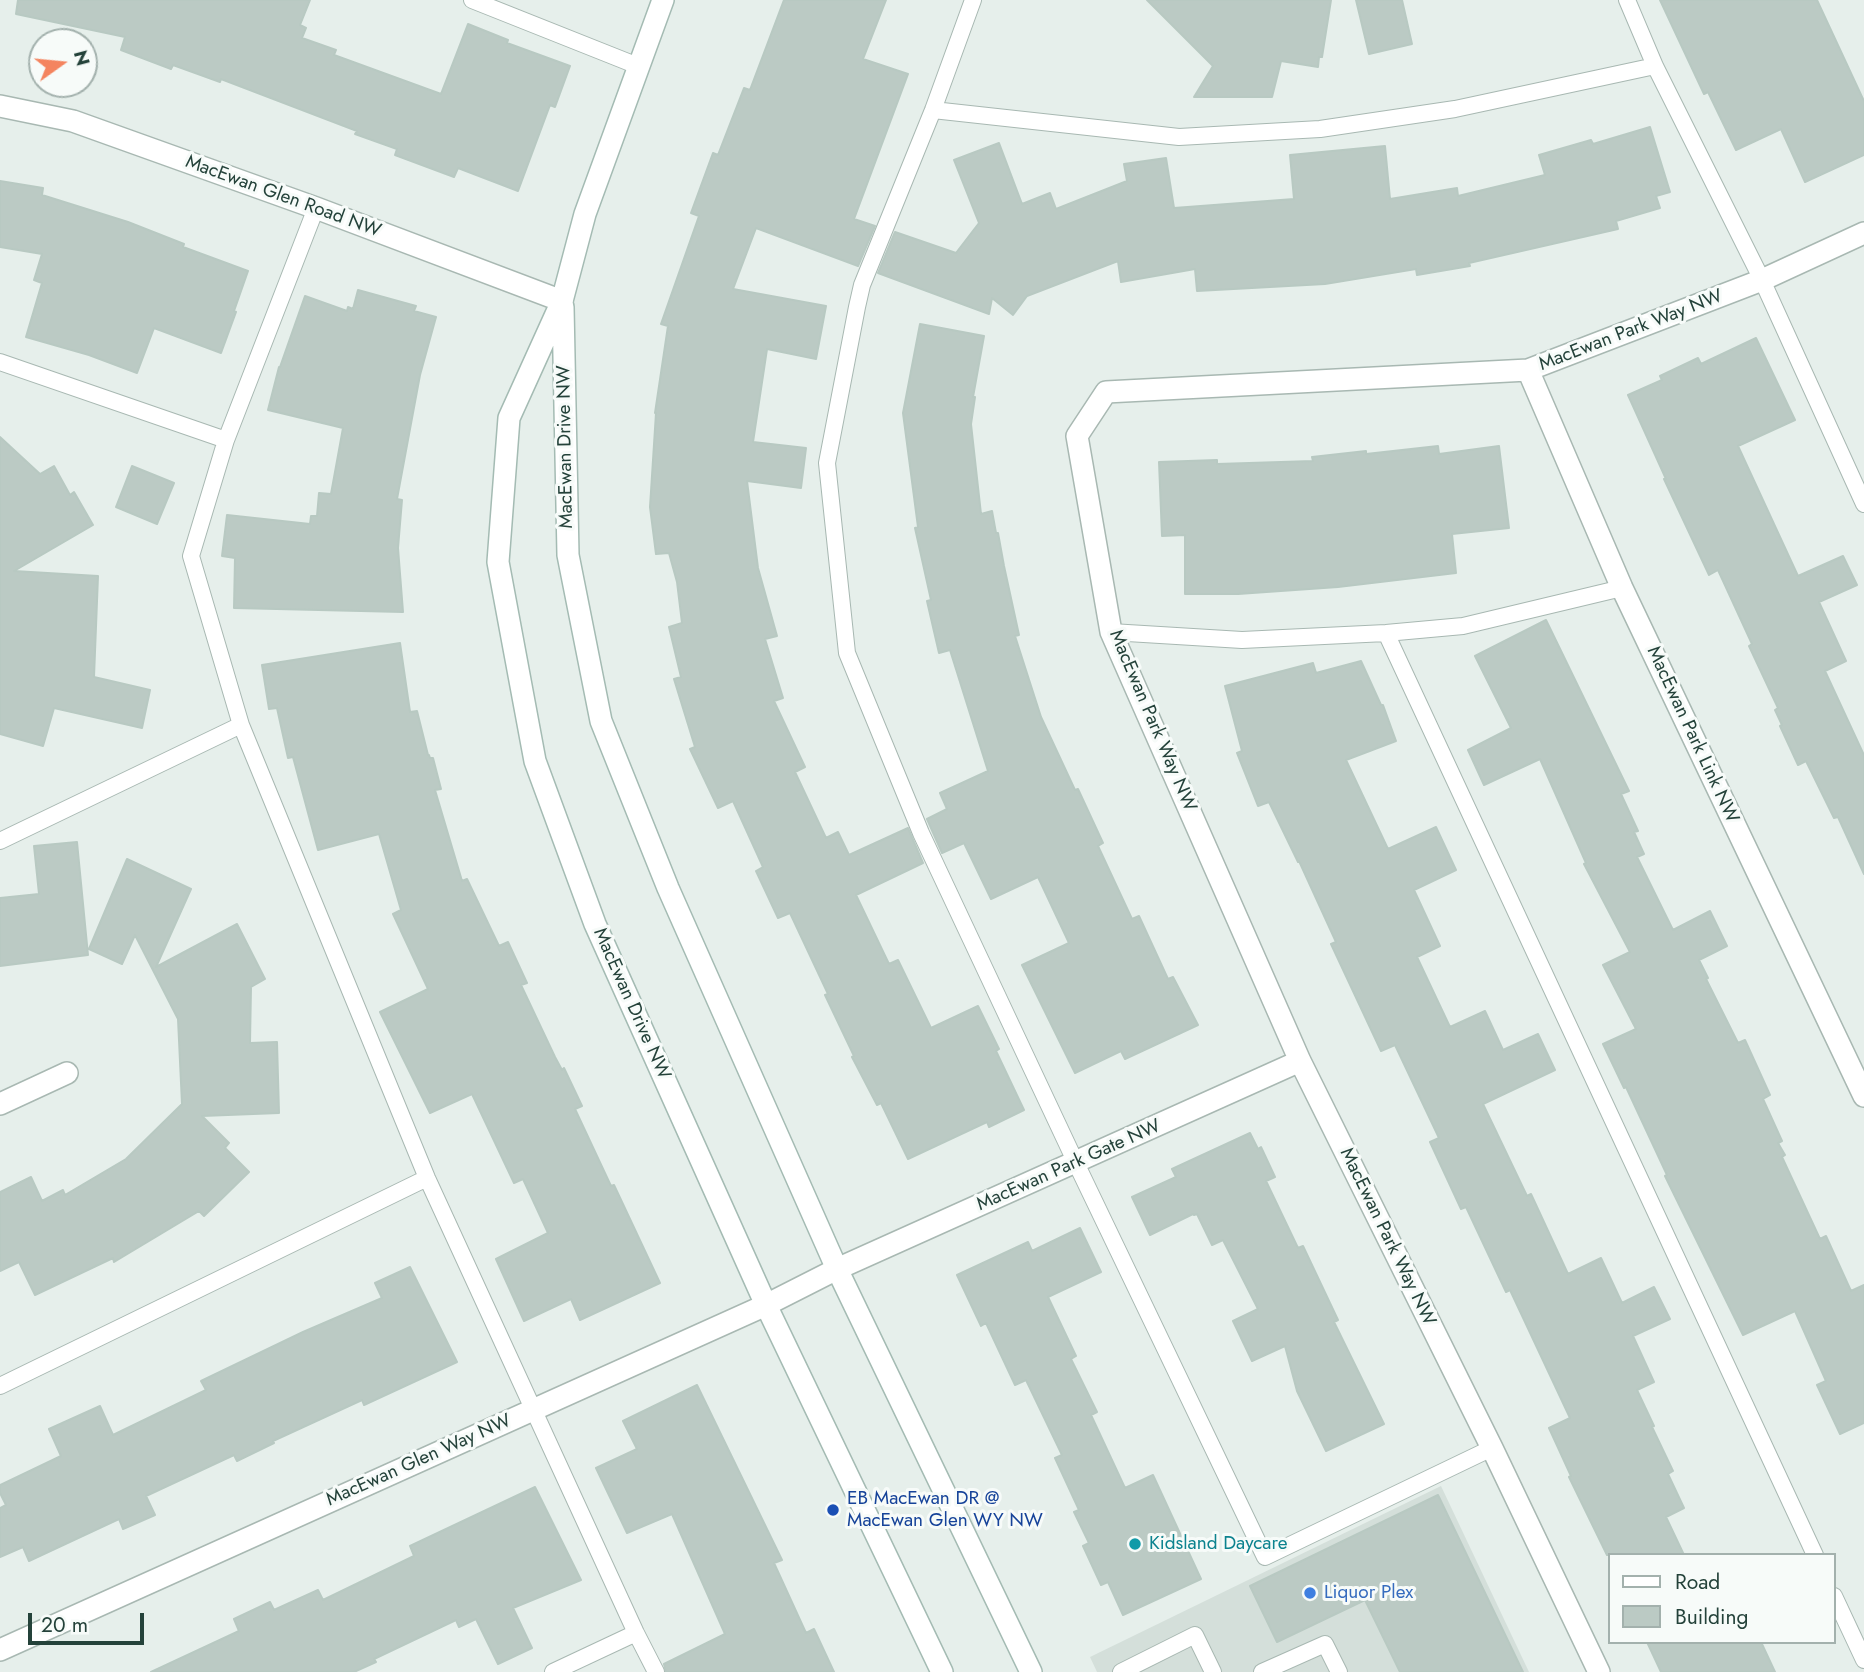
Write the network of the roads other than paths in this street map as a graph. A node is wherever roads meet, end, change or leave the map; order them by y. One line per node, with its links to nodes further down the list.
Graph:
1 (472, 0): 5 (lane)
2 (663, 0): 5 (street, MacEwan Drive NW)
3 (973, 0): 8 (lane)
4 (1627, 0): 6 (lane)
5 (638, 66): 12 (street, MacEwan Drive NW)
6 (1655, 66): 8 (lane); 11 (lane)
7 (0, 106): 9 (street, MacEwan Glen Road NW)
8 (933, 110): 26 (lane)
9 (316, 208): 12 (street, MacEwan Glen Road NW); 15 (lane)
10 (1864, 233): 11 (street, MacEwan Park Way NW)
11 (1762, 280): 14 (street, MacEwan Park Way NW); 16 (lane)
12 (562, 301): 28 (street, MacEwan Drive NW); 29 (street, MacEwan Drive NW)
13 (0, 362): 15 (lane)
14 (1528, 370): 17 (street, MacEwan Park Link NW); 18 (street, MacEwan Park Way NW)
15 (226, 440): 20 (lane)
16 (1864, 503)
17 (1622, 588): 19 (lane); 24 (street, MacEwan Park Link NW)
18 (1111, 632): 19 (lane); 22 (street, MacEwan Park Way NW)
19 (1386, 633): 33 (lane)
20 (241, 725): 21 (lane); 27 (lane)
21 (0, 841)
22 (1300, 1061): 26 (street, MacEwan Park Gate NW); 32 (street, MacEwan Park Way NW)
23 (67, 1073): 25 (street)
24 (1864, 1096)
25 (0, 1104)
26 (1076, 1163): 28 (street, MacEwan Park Gate NW); 32 (lane)
27 (427, 1178): 30 (lane); 31 (lane)
28 (837, 1269): 29 (street, MacEwan Glen Way NW); 41 (street, MacEwan Drive NW)
29 (766, 1304): 31 (street, MacEwan Glen Way NW); 40 (street, MacEwan Drive NW)
30 (0, 1386)
31 (534, 1409): 35 (lane); 36 (street, MacEwan Glen Way NW)
32 (1492, 1448): 46 (street, MacEwan Park Way NW)
33 (1814, 1553)
34 (1836, 1600): 37 (lane)
35 (636, 1633): 38 (lane); 39 (lane)
36 (0, 1650)
37 (1864, 1660)
38 (553, 1672)
39 (656, 1672)
40 (942, 1672)
41 (1031, 1672)
42 (1121, 1672): 43 (lane)
43 (1213, 1672)
44 (1262, 1672): 45 (lane)
45 (1339, 1672)
46 (1599, 1672)

